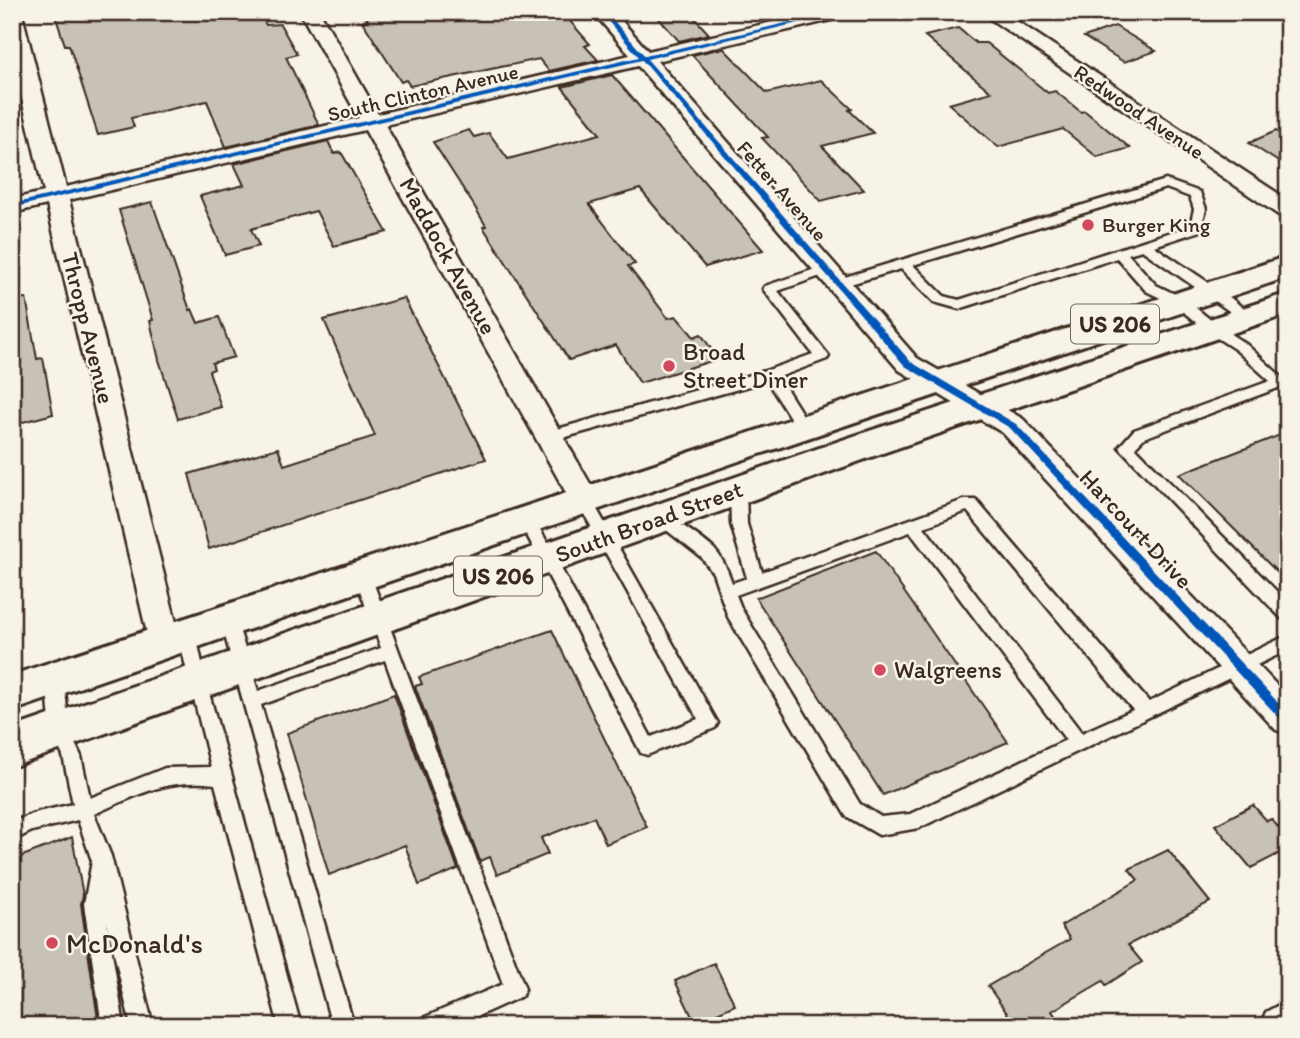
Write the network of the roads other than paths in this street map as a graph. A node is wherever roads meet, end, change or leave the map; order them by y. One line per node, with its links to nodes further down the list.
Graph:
1 (310, 12): 7 (street, Maddock Avenue)
2 (603, 12): 6 (street, Fetter Avenue)
3 (841, 12): 6 (street, South Clinton Avenue)
4 (990, 12): 10 (street, Redwood Avenue)
5 (12, 14): 8 (street, Thropp Avenue)
6 (643, 59): 7 (street, South Clinton Avenue); 15 (street, Fetter Avenue)
7 (371, 124): 8 (street, South Clinton Avenue); 25 (street, Maddock Avenue)
8 (56, 196): 9 (street, South Clinton Avenue); 39 (street, Thropp Avenue)
9 (12, 206)
10 (1288, 211)
11 (1144, 246): 12 (lane); 13 (lane); 16 (lane)
12 (1120, 253): 13 (lane); 17 (lane)
13 (904, 264): 15 (lane)
14 (1288, 267): 16 (main road, South Broad Street / US 206)
15 (833, 276): 21 (lane); 22 (street, Fetter Avenue)
16 (1216, 291): 17 (main road, South Broad Street / US 206); 19 (lane)
17 (1180, 302): 20 (lane); 22 (main road, South Broad Street / US 206)
18 (1288, 303): 19 (main road, South Broad Street / US 206)
19 (1247, 317): 20 (main road, South Broad Street / US 206)
20 (1213, 329): 23 (main road, South Broad Street / US 206); 36 (lane)
21 (770, 375): 24 (lane); 25 (lane)
22 (943, 383): 23 (street, Harcourt Drive); 24 (main road, South Broad Street / US 206)
23 (985, 407): 26 (main road, South Broad Street / US 206); 41 (street, Harcourt Drive)
24 (804, 428): 27 (main road, South Broad Street / US 206)
25 (548, 437): 27 (street, Maddock Avenue)
26 (738, 490): 29 (main road, South Broad Street / US 206); 34 (lane)
27 (586, 500): 28 (main road, South Broad Street / US 206); 31 (lane)
28 (526, 518): 32 (lane); 33 (main road, South Broad Street / US 206)
29 (659, 518): 31 (main road, South Broad Street / US 206); 35 (lane)
30 (914, 524): 34 (lane); 46 (lane); 49 (lane)
31 (606, 537): 32 (main road, South Broad Street / US 206); 32 (lane)
32 (547, 558): 38 (main road, South Broad Street / US 206)
33 (362, 574): 37 (main road, South Broad Street / US 206); 38 (lane)
34 (757, 582): 35 (lane)
35 (729, 592): 49 (lane)
36 (1288, 614)
37 (229, 621): 39 (main road, South Broad Street / US 206); 44 (lane)
38 (384, 635): 44 (main road, South Broad Street / US 206); 60 (lane)
39 (176, 638): 42 (main road, South Broad Street / US 206); 43 (lane)
40 (1288, 642): 41 (lane)
41 (1239, 667): 46 (lane); 47 (street, Harcourt Drive)
42 (55, 679): 45 (main road, South Broad Street / US 206); 48 (lane)
43 (197, 682): 44 (main road, South Broad Street / US 206); 48 (main road, South Broad Street / US 206); 51 (lane)
44 (246, 684): 59 (lane)
45 (12, 693)
46 (1146, 712): 49 (lane)
47 (1288, 720)
48 (60, 731): 50 (main road, South Broad Street / US 206); 52 (lane)
49 (1079, 743)
50 (12, 748)
51 (224, 776): 52 (lane); 58 (lane)
52 (83, 809): 53 (lane); 54 (lane)
53 (12, 832)
54 (101, 856): 56 (lane); 57 (lane)
55 (1288, 1020): 61 (street)
56 (113, 1026)
57 (142, 1026)
58 (289, 1026)
59 (343, 1026)
60 (431, 1026)
61 (1280, 1026)

